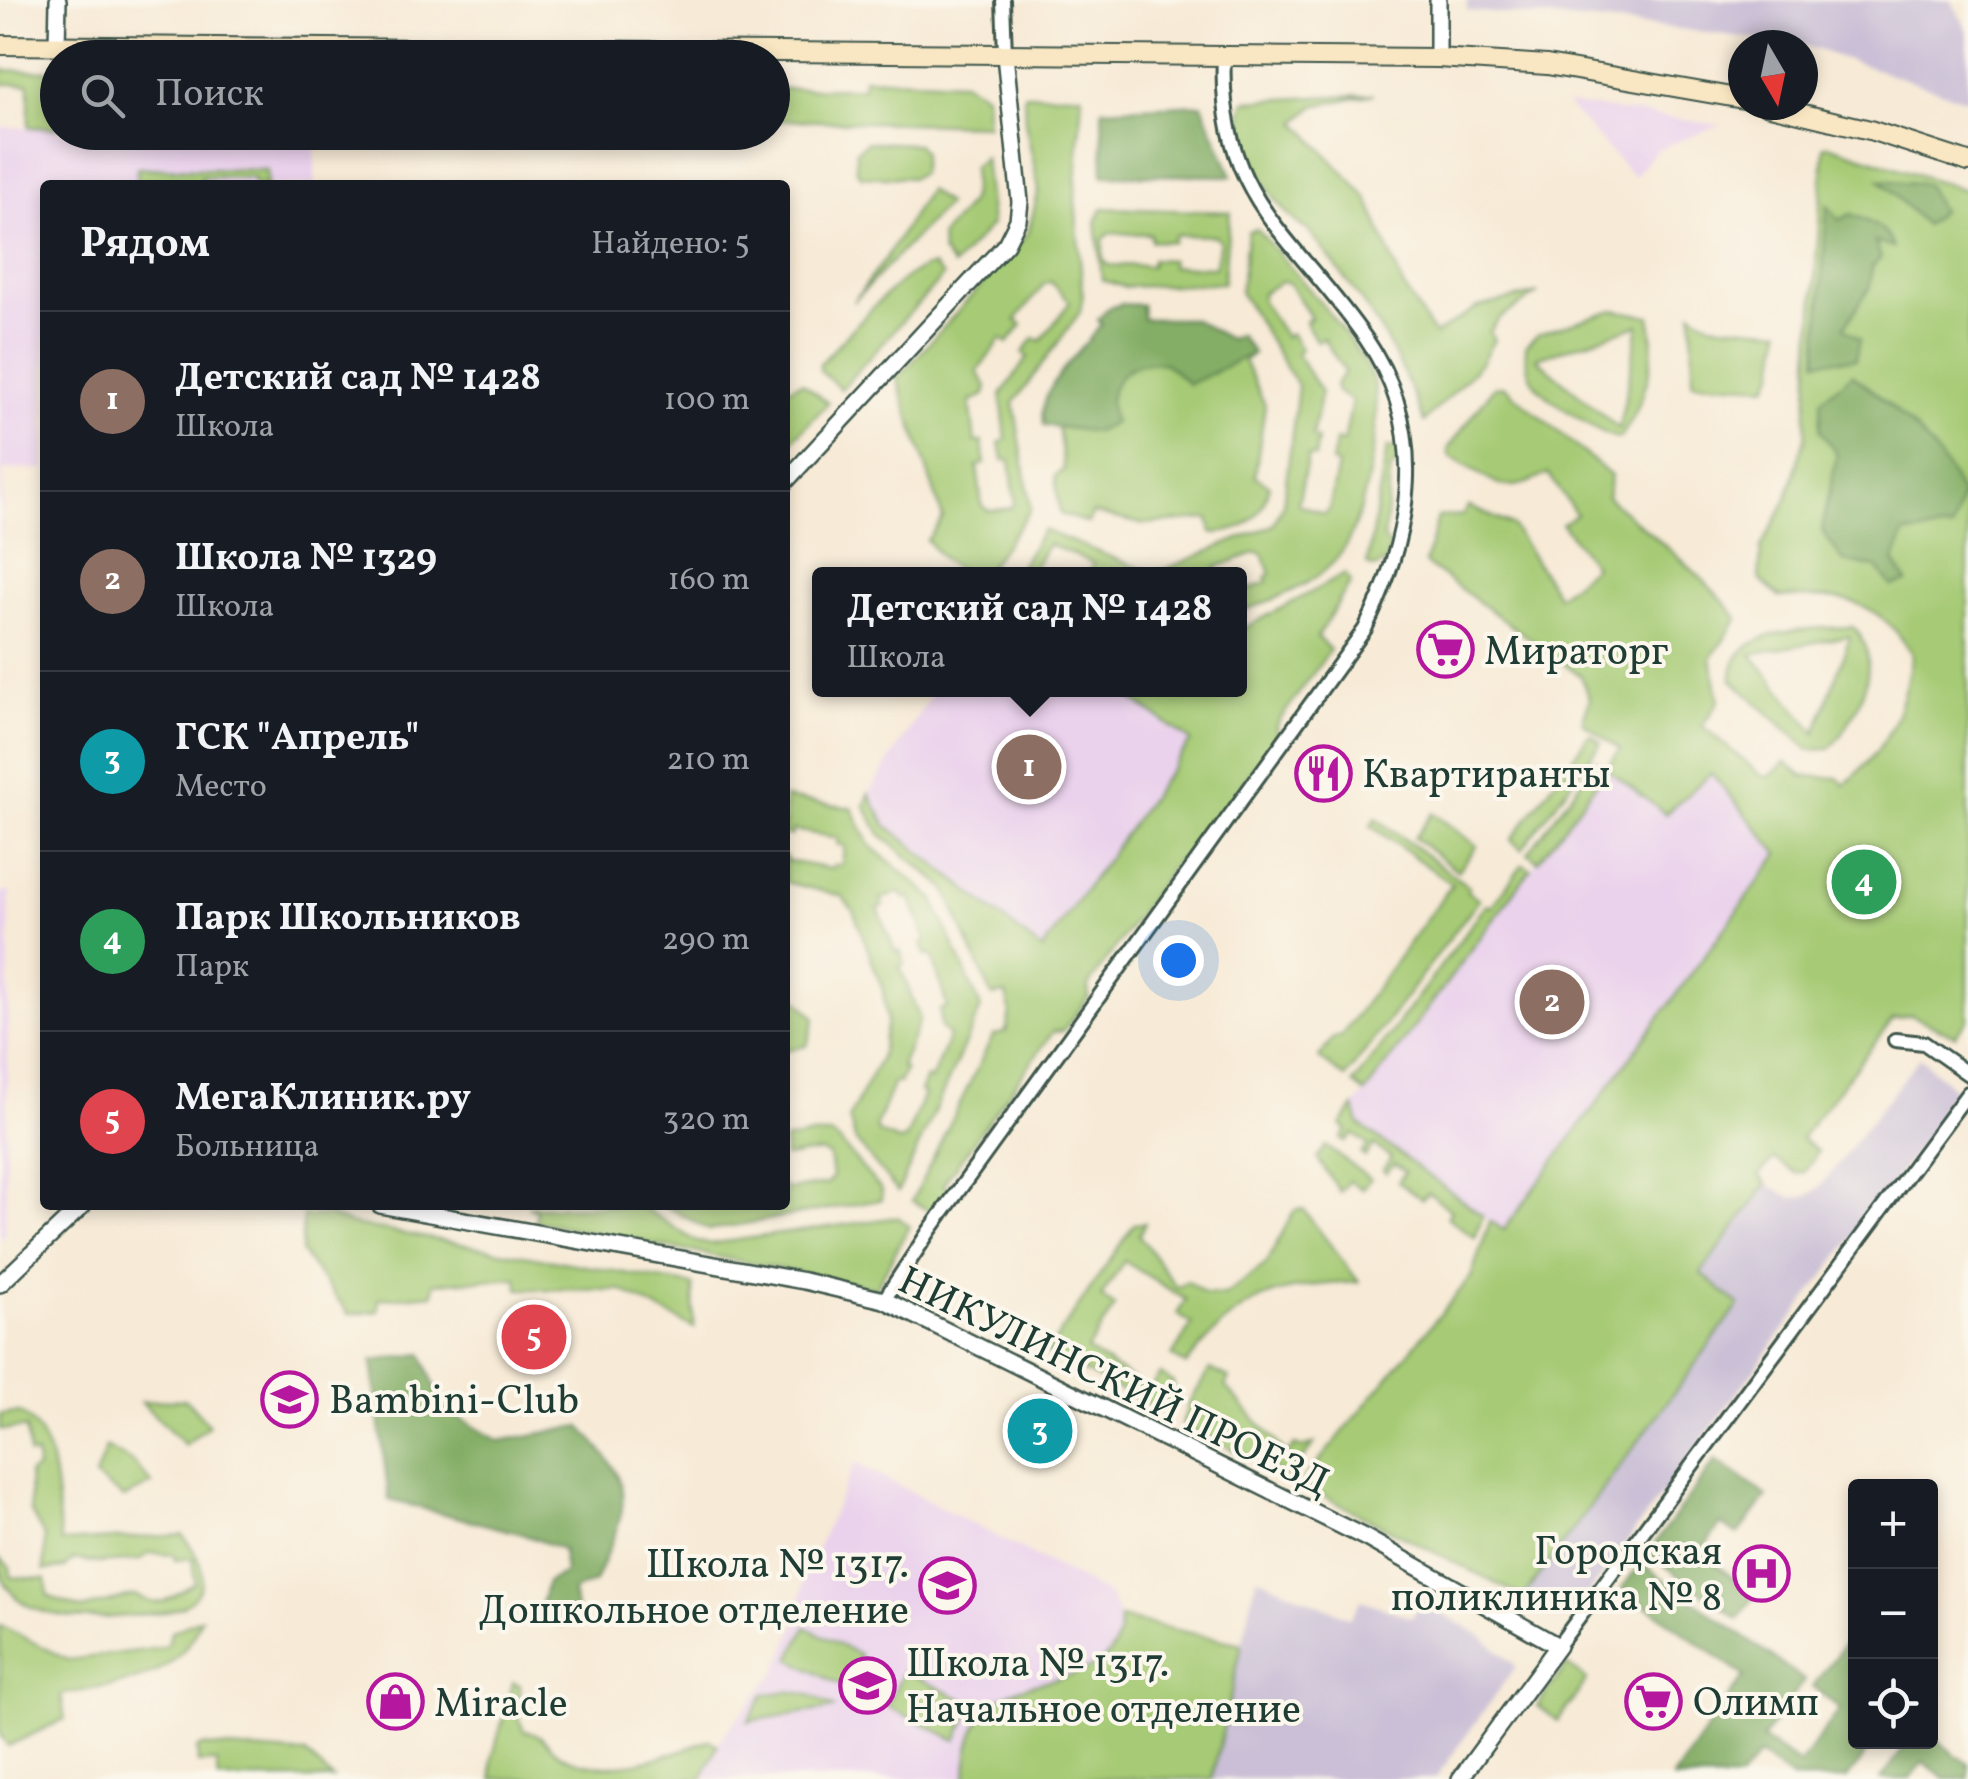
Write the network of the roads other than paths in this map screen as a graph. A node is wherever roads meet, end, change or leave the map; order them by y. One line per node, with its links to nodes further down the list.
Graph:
1 (58, 0): 4 (street)
2 (1003, 0): 8 (street)
3 (1438, 0): 10 (street)
4 (57, 40)
5 (0, 45): 6 (main road)
6 (40, 45)
7 (790, 54): 8 (main road)
8 (1004, 56): 9 (main road); 14 (street)
9 (1224, 56): 10 (main road); 21 (street)
10 (1438, 58): 11 (main road)
11 (1728, 96)
12 (1818, 118): 13 (main road)
13 (1968, 162)
14 (790, 477)
15 (1895, 1040): 16 (street)
16 (1968, 1074)
17 (1968, 1094): 22 (street)
18 (78, 1210): 20 (street)
19 (408, 1210): 21 (street, НИКУЛИНСКИЙ ПРОЕЗД)
20 (0, 1284)
21 (884, 1300): 22 (street, НИКУЛИНСКИЙ ПРОЕЗД)
22 (1558, 1646): 23 (street)
23 (1460, 1779)

